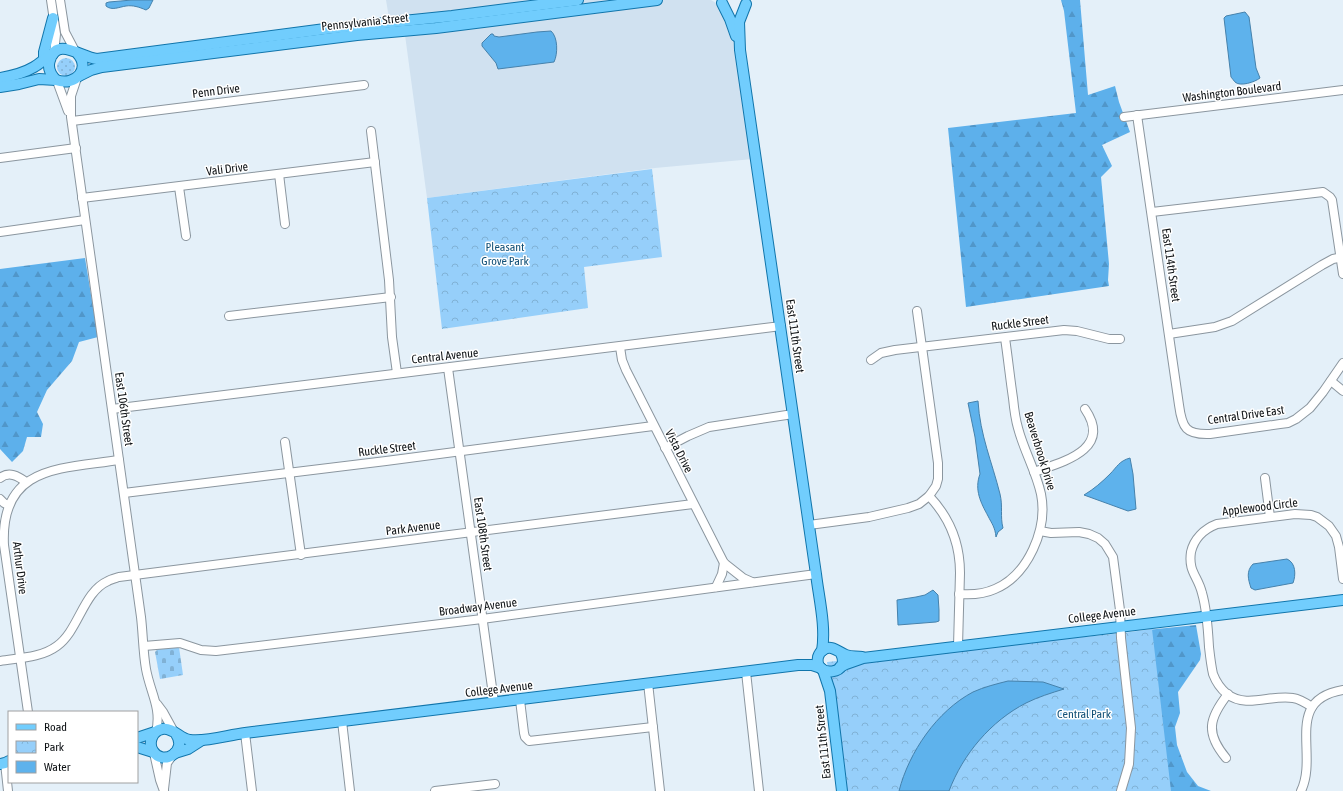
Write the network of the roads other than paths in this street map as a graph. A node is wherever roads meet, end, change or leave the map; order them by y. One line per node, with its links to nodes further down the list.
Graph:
1 (51, 0): 7 (street)
2 (60, 0): 9 (street)
3 (578, 0): 9 (main road, Pennsylvania Street)
4 (657, 0): 12 (main road, Pennsylvania Street)
5 (720, 1): 6 (main road); 8 (main road, East 111th Street)
6 (750, 1): 8 (main road, East 111th Street)
7 (53, 18): 10 (street); 11 (main road)
8 (740, 50): 38 (main road, East 111th Street)
9 (76, 52): 10 (main road); 12 (main road)
10 (53, 54): 11 (main road); 14 (main road)
11 (44, 60): 13 (main road)
12 (78, 77): 14 (main road); 20 (street, East 106th Street)
13 (0, 78)
14 (57, 81): 16 (main road); 20 (street, East 106th Street)
15 (364, 84): 20 (street, Penn Drive)
16 (0, 87)
17 (1343, 90): 18 (street, Washington Boulevard)
18 (1137, 115): 19 (street, Washington Boulevard); 28 (street, East 114th Street)
19 (1124, 117)
20 (72, 119): 22 (street, East 106th Street)
21 (370, 131): 24 (street)
22 (76, 148): 23 (street); 27 (street, East 106th Street)
23 (0, 158)
24 (375, 162): 25 (street, Vali Drive); 35 (street)
25 (279, 174): 26 (street, Vali Drive); 30 (street)
26 (179, 187): 27 (street, Vali Drive); 32 (street)
27 (82, 198): 29 (street, East 106th Street)
28 (1152, 212): 33 (street); 39 (street, East 114th Street)
29 (85, 220): 31 (street); 50 (street, East 106th Street)
30 (285, 224)
31 (0, 232)
32 (186, 236)
33 (1342, 257): 34 (street); 39 (street)
34 (1343, 274)
35 (391, 297): 37 (street); 47 (street)
36 (917, 311): 43 (street)
37 (229, 316)
38 (781, 326): 42 (street, Central Avenue); 52 (main road, East 111th Street)
39 (1169, 334): 53 (street, East 114th Street)
40 (1005, 338): 41 (street, Ruckle Street); 43 (street, Ruckle Street); 60 (street, Beaverbrook Drive)
41 (1120, 339)
42 (620, 347): 46 (street, Central Avenue); 54 (street, Vista Drive)
43 (922, 347): 44 (street, Ruckle Street); 65 (street)
44 (871, 360)
45 (1343, 363): 48 (street, Central Drive East)
46 (448, 368): 47 (street, Central Avenue); 57 (street, East 108th Street)
47 (397, 373): 50 (street, Central Avenue)
48 (1331, 381): 49 (street); 53 (street, Central Drive East)
49 (1343, 391)
50 (112, 409): 58 (street, East 106th Street)
51 (1085, 409): 60 (street)
52 (793, 414): 56 (street); 70 (main road, East 111th Street)
53 (1181, 419)
54 (653, 426): 56 (street, Vista Drive); 57 (street, Ruckle Street)
55 (285, 442): 59 (street)
56 (665, 448): 67 (street, Vista Drive)
57 (459, 452): 59 (street, Ruckle Street); 72 (street, East 108th Street)
58 (120, 460): 63 (street, Arthur Drive); 64 (street, East 106th Street)
59 (290, 472): 64 (street, Ruckle Street); 73 (street)
60 (1034, 472): 71 (street, Beaverbrook Drive)
61 (0, 478): 63 (street)
62 (1265, 478): 69 (street)
63 (26, 482): 68 (street, Arthur Drive)
64 (124, 493): 76 (street, East 106th Street)
65 (929, 496): 70 (street); 80 (street)
66 (0, 499): 68 (street)
67 (693, 504): 72 (street, Park Avenue); 74 (street, Vista Drive)
68 (8, 505): 90 (street, Arthur Drive)
69 (1270, 517): 77 (street, Applewood Circle); 82 (street, Applewood Circle)
70 (809, 525): 75 (main road, East 111th Street)
71 (1040, 531): 80 (street, Beaverbrook Drive); 84 (street)
72 (470, 533): 73 (street, Park Avenue); 83 (street, East 108th Street)
73 (300, 554): 76 (street, Park Avenue)
74 (724, 563): 78 (street, Vista Drive); 79 (street)
75 (816, 574): 78 (street, Broadway Avenue); 85 (main road, East 111th Street)
76 (135, 576): 86 (street, East 106th Street); 90 (street, Park Avenue)
77 (1343, 579)
78 (752, 582): 79 (street, Broadway Avenue)
79 (716, 588): 83 (street, Broadway Avenue)
80 (959, 594): 87 (street)
81 (1343, 600): 82 (main road, College Avenue)
82 (1206, 616): 84 (main road, College Avenue); 100 (street, Applewood Circle)
83 (482, 619): 86 (street, Broadway Avenue); 102 (street, East 108th Street)
84 (1120, 626): 87 (main road, College Avenue); 127 (street)
85 (823, 627): 88 (main road, East 111th Street); 89 (main road, East 111th Street)
86 (144, 646): 103 (street, East 106th Street)
87 (958, 646): 91 (main road, College Avenue)
88 (838, 650): 89 (main road); 91 (main road, College Avenue); 95 (main road)
89 (821, 652): 93 (main road, College Avenue); 94 (main road)
90 (20, 657): 92 (street, Park Avenue); 105 (street, Arthur Drive)
91 (863, 658): 95 (main road, College Avenue)
92 (0, 661)
93 (798, 665): 94 (main road, College Avenue); 96 (main road, College Avenue)
94 (822, 669): 95 (main road); 99 (main road, East 111th Street)
95 (839, 669): 99 (main road, East 111th Street)
96 (746, 672): 97 (main road, College Avenue); 125 (street)
97 (648, 683): 101 (main road, College Avenue); 107 (street)
98 (1343, 690): 104 (street)
99 (830, 691): 126 (main road, East 111th Street)
100 (1228, 694): 104 (street); 116 (street)
101 (520, 700): 102 (main road, College Avenue); 107 (street)
102 (494, 702): 106 (main road, College Avenue)
103 (156, 704): 108 (street, East 106th Street); 109 (street, East 106th Street)
104 (1312, 707): 128 (street)
105 (28, 711)
106 (342, 721): 110 (main road, College Avenue); 122 (street)
107 (653, 727): 124 (street)
108 (156, 732): 109 (main road); 111 (main road); 114 (main road)
109 (175, 733): 112 (main road, College Avenue); 115 (main road)
110 (245, 733): 112 (main road, College Avenue); 121 (street)
111 (138, 738)
112 (203, 740): 115 (main road, College Avenue)
113 (138, 747): 114 (main road)
114 (154, 752): 115 (main road); 119 (street)
115 (173, 754): 119 (street)
116 (1226, 758)
117 (6, 763): 120 (street)
118 (495, 784): 123 (street)
119 (164, 790)
120 (8, 791)
121 (252, 791)
122 (350, 791)
123 (435, 791)
124 (660, 791)
125 (759, 791)
126 (842, 791)
127 (1122, 791)
128 (1301, 791)

